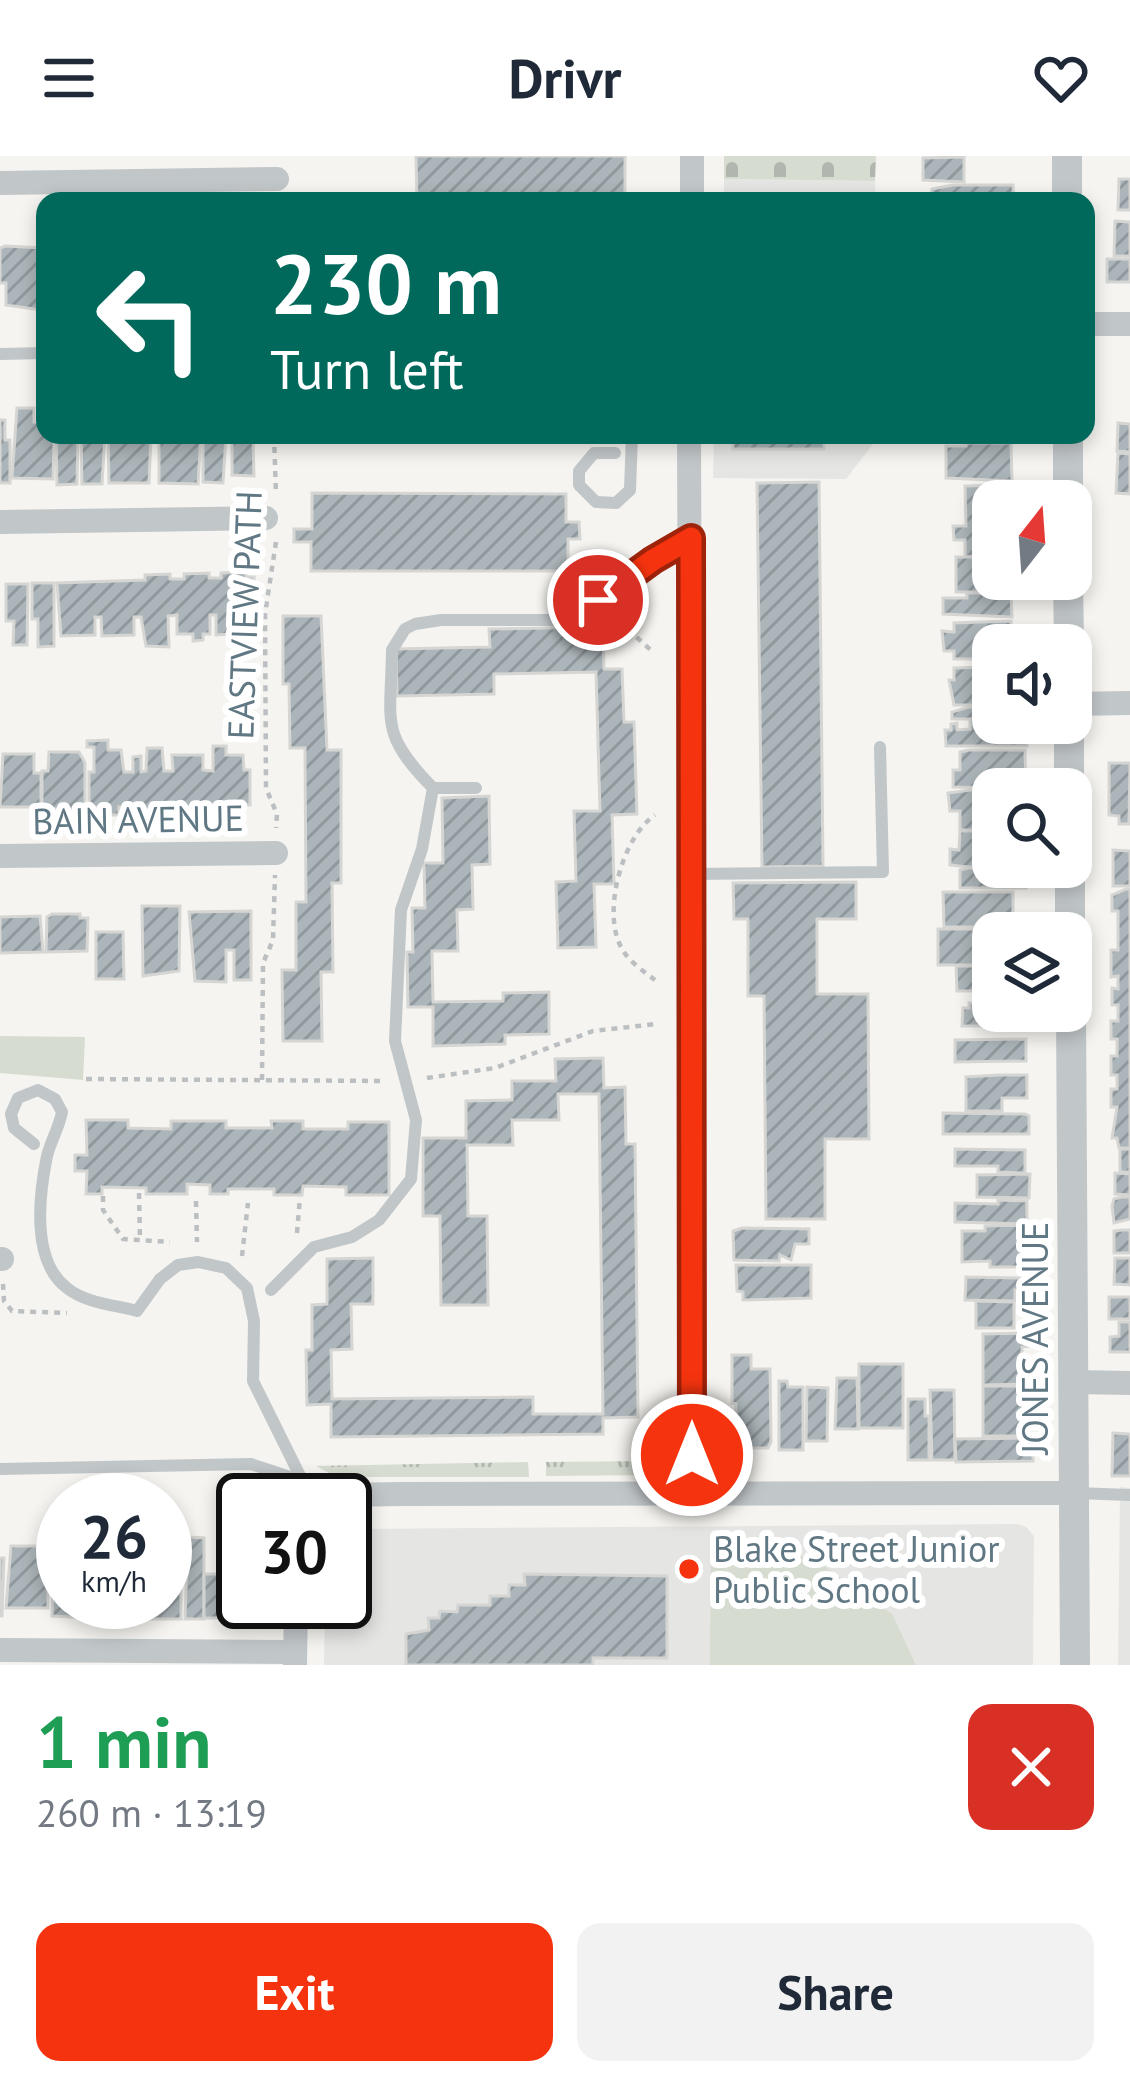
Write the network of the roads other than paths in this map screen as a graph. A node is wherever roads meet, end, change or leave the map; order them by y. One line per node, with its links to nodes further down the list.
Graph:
1 (692, 156): 5 (street)
2 (1067, 156): 6 (street)
3 (277, 179): 4 (street)
4 (0, 183)
5 (692, 192)
6 (1067, 192)
7 (1095, 324): 8 (street)
8 (1130, 325)
9 (36, 353): 10 (lane)
10 (0, 354)
11 (632, 444): 14 (lane)
12 (689, 444): 18 (street)
13 (1068, 444): 15 (street)
14 (615, 453)
15 (1068, 480)
16 (274, 521): 17 (street)
17 (0, 522)
18 (691, 538): 22 (lane); 26 (street)
19 (1130, 703): 20 (street)
20 (1092, 704)
21 (880, 747): 26 (lane)
22 (433, 788): 23 (lane); 29 (lane)
23 (476, 788)
24 (276, 853): 25 (street, BAIN AVENUE)
25 (0, 856)
26 (692, 874): 36 (street)
27 (1071, 1032): 30 (street, JONES AVENUE)
28 (34, 1144): 34 (lane)
29 (271, 1290)
30 (1073, 1382): 31 (street); 35 (street, JONES AVENUE)
31 (1130, 1383)
32 (0, 1469): 33 (lane)
33 (276, 1473)
34 (298, 1473)
35 (1073, 1493): 36 (street); 38 (lane); 43 (street, JONES AVENUE)
36 (693, 1494): 37 (street)
37 (372, 1495)
38 (1130, 1495)
39 (296, 1629): 42 (street)
40 (0, 1650): 41 (street)
41 (81, 1657): 42 (street)
42 (295, 1659)
43 (1075, 1665)

